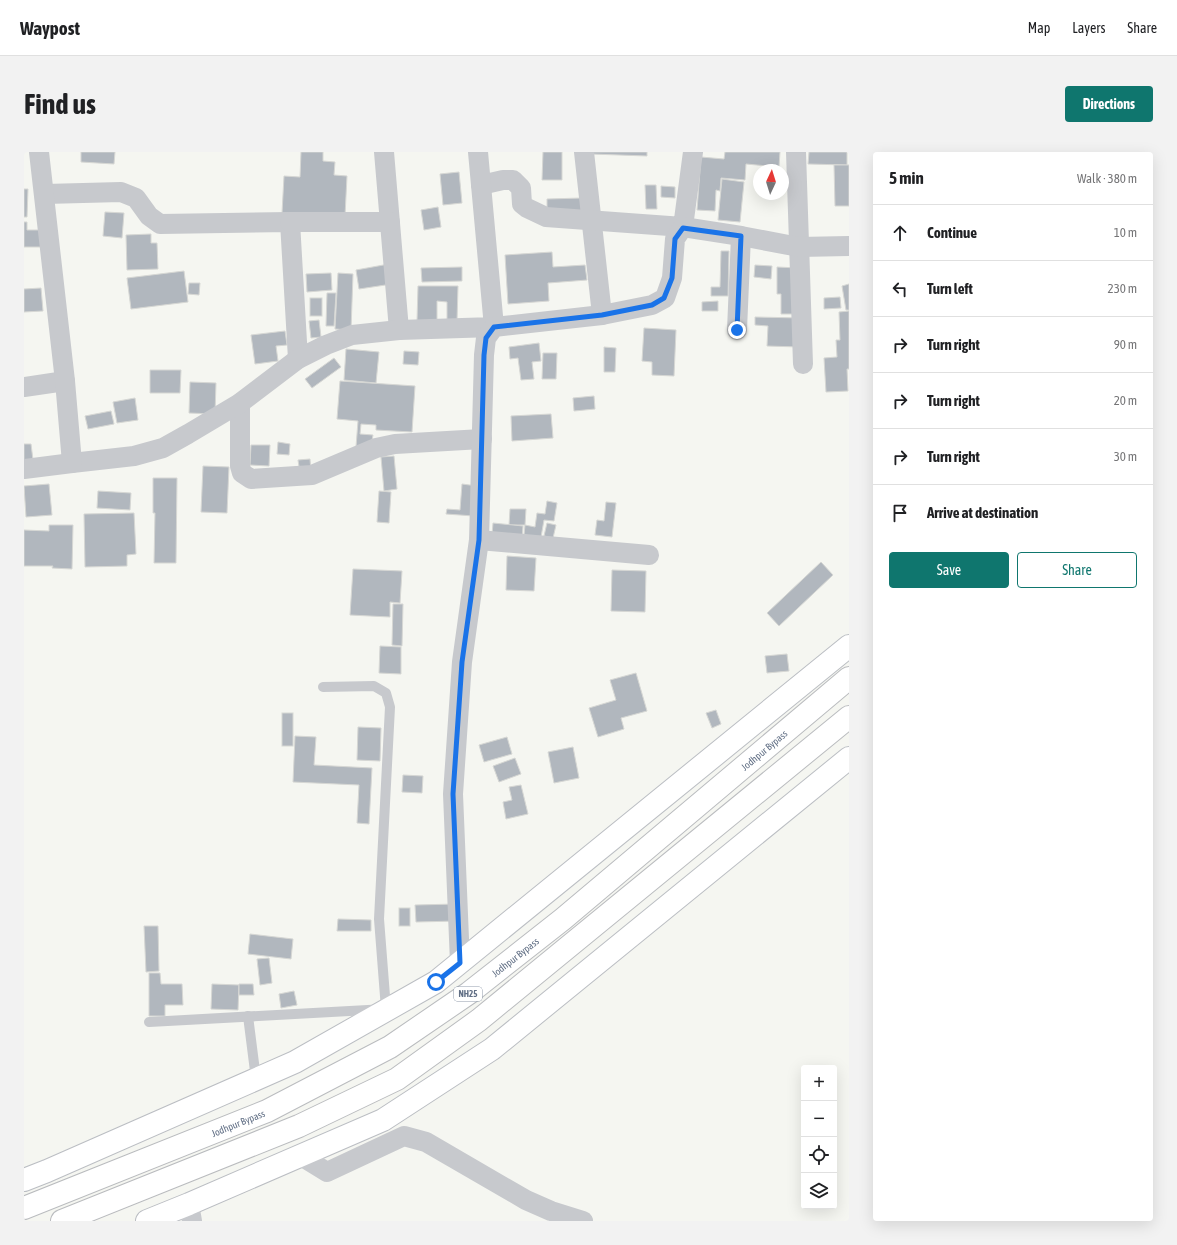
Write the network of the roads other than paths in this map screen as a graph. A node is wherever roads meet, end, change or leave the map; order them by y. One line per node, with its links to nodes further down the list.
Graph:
1 (39, 152): 8 (street)
2 (384, 152): 11 (street)
3 (478, 152): 7 (street)
4 (584, 152): 9 (street)
5 (693, 152): 12 (street)
6 (796, 152): 15 (street)
7 (481, 185): 9 (street); 17 (street)
8 (45, 194): 10 (street); 22 (street)
9 (592, 220): 12 (street); 16 (street)
10 (290, 222): 11 (street); 20 (street)
11 (390, 222): 18 (street)
12 (683, 228): 13 (street); 16 (street)
13 (741, 236): 15 (street); 19 (street)
14 (849, 246): 15 (street)
15 (799, 247): 21 (street)
16 (602, 315): 17 (street)
17 (494, 327): 18 (street); 25 (street)
18 (399, 330): 20 (street)
19 (737, 330)
20 (298, 359): 24 (street)
21 (804, 364)
22 (66, 381): 23 (street); 26 (street)
23 (24, 387)
24 (240, 403): 25 (street); 26 (street)
25 (482, 439): 28 (street)
26 (72, 463): 27 (street)
27 (24, 469)
28 (479, 540): 29 (street); 35 (street)
29 (648, 555)
30 (849, 646): 35 (main road)
31 (849, 678): 41 (main road, Jodhpur Bypass / NH25)
32 (323, 687): 36 (lane)
33 (849, 717): 43 (main road, NH25)
34 (849, 758): 39 (main road)
35 (460, 963): 38 (main road)
36 (248, 1016): 37 (lane); 38 (lane)
37 (149, 1022)
38 (256, 1079): 40 (main road)
39 (301, 1156): 42 (main road); 45 (street)
40 (24, 1180)
41 (24, 1208)
42 (190, 1213): 44 (main road)
43 (62, 1221)
44 (147, 1221)
45 (583, 1221)

